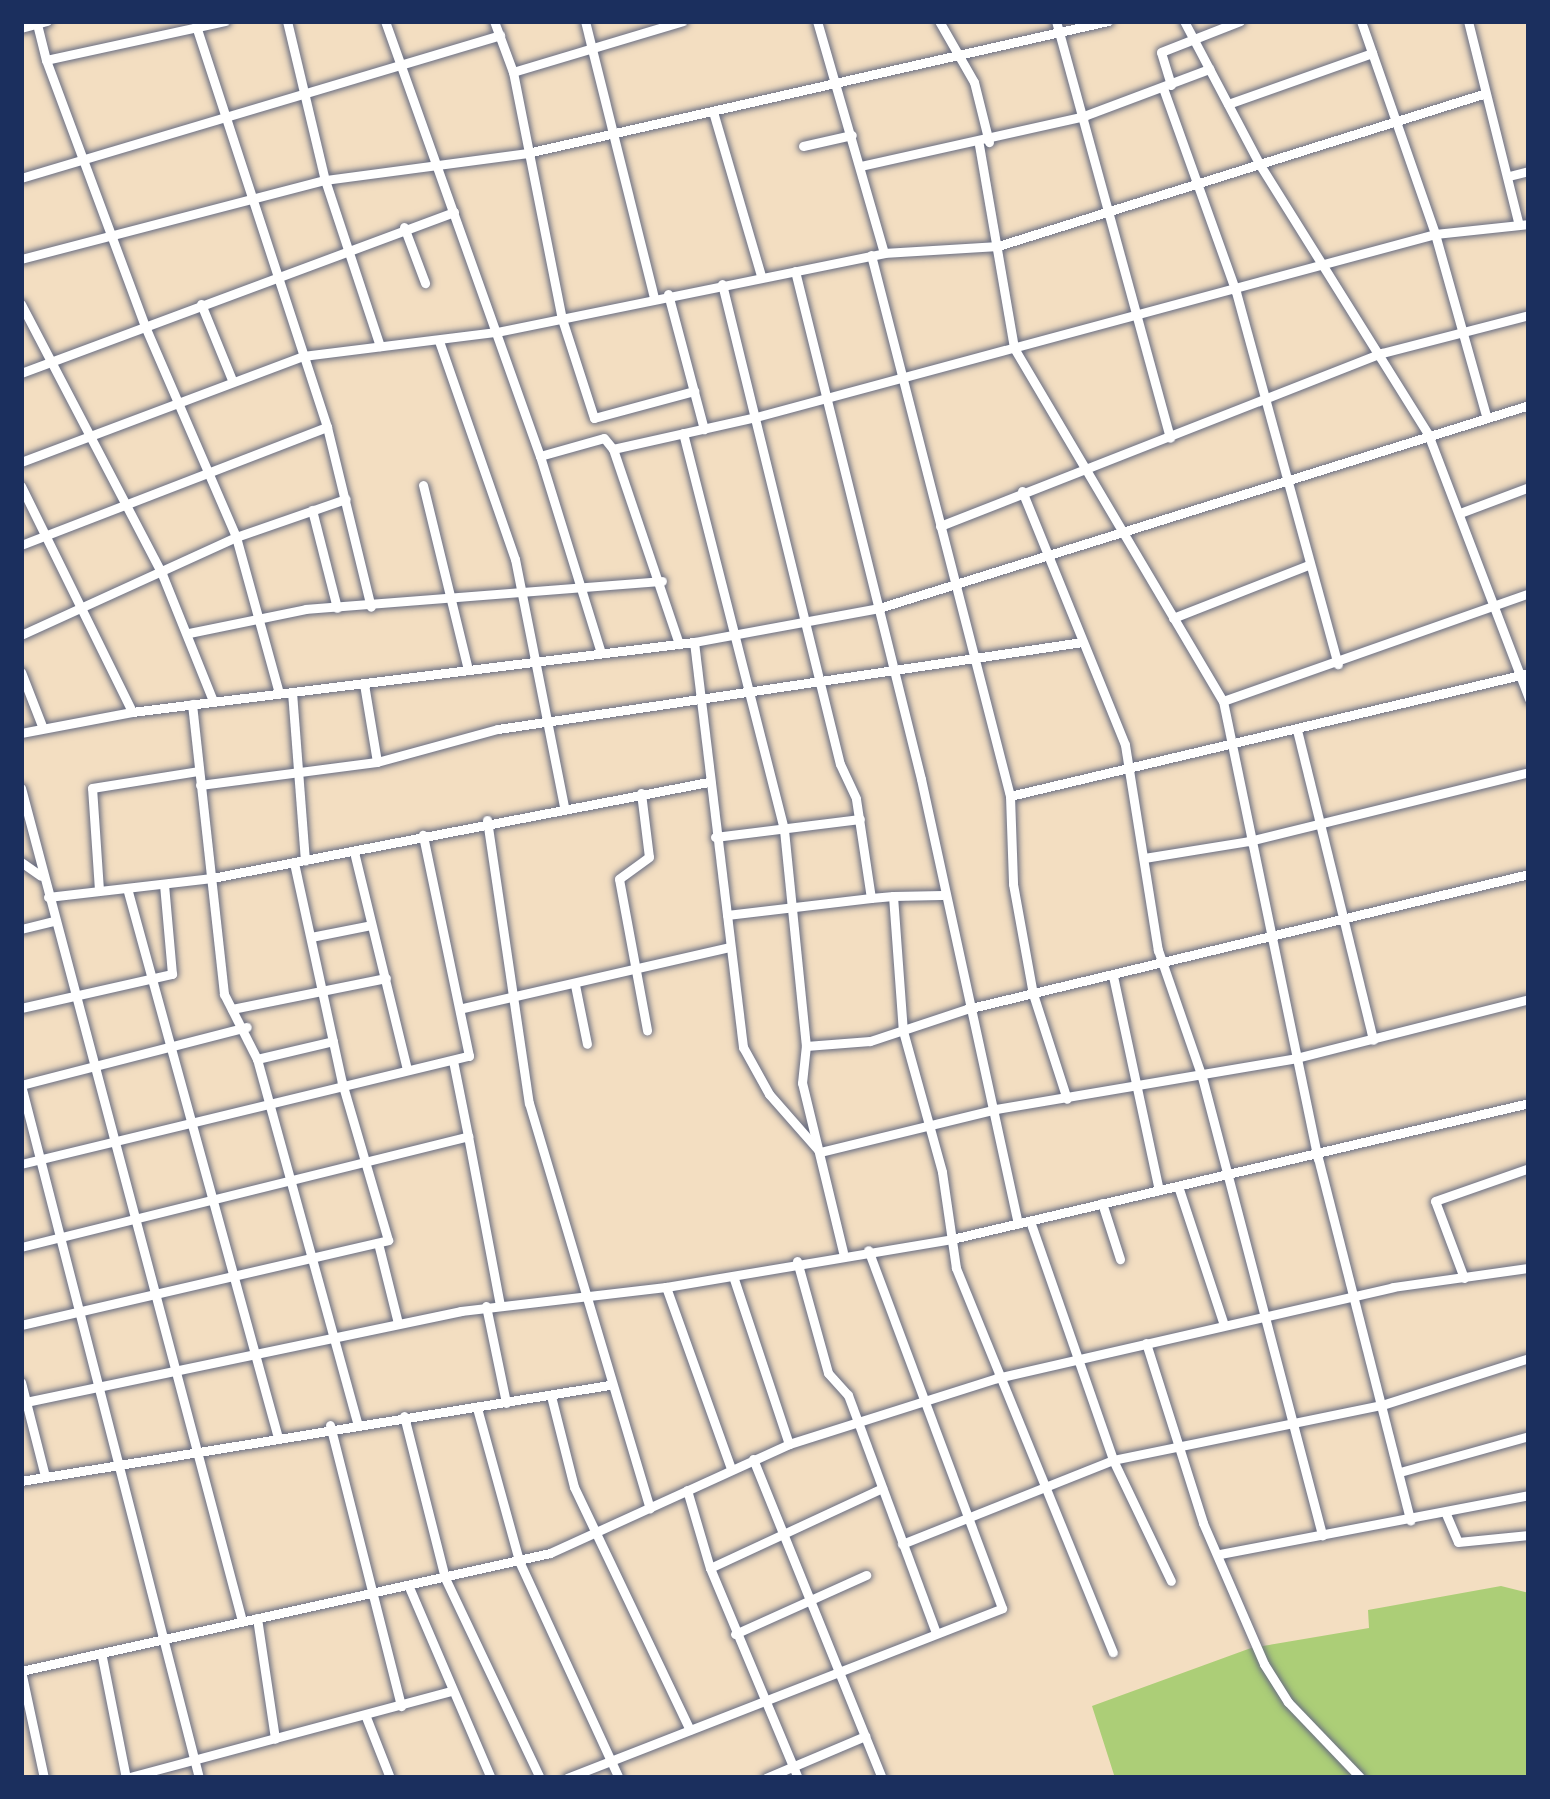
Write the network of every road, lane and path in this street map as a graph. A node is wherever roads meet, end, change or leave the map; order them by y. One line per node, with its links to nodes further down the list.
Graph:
1 (225, 21): 16 (street)
2 (286, 21): 30 (street)
3 (385, 21): 25 (street)
4 (494, 21): 18 (street)
5 (585, 21): 21 (street)
6 (683, 21): 21 (street)
7 (817, 21): 28 (street)
8 (939, 21): 23 (street)
9 (1056, 21): 19 (street)
10 (1108, 21): 19 (street)
11 (1184, 21): 20 (street)
12 (1240, 21): 20 (street)
13 (1361, 21): 22 (street)
14 (1468, 21): 31 (street)
15 (42, 22): 17 (street); 24 (street)
16 (195, 24): 24 (street); 33 (street)
17 (21, 28)
18 (500, 35): 25 (street); 27 (street)
19 (1061, 37): 23 (street); 35 (street)
20 (1193, 39): 26 (street); 29 (street)
21 (592, 47): 27 (street); 37 (street)
22 (1372, 53): 32 (street); 36 (street)
23 (960, 57): 28 (street); 39 (street)
24 (46, 60): 42 (street)
25 (400, 64): 30 (street); 45 (street)
26 (1208, 69): 29 (street); 32 (street)
27 (513, 72): 41 (street)
28 (836, 82): 34 (street); 38 (street)
29 (1167, 87): 35 (street); 50 (street)
30 (306, 90): 33 (street); 49 (street)
31 (1483, 94): 36 (street); 47 (street)
32 (1228, 104): 43 (street)
33 (224, 112): 42 (street); 51 (street)
34 (714, 115): 37 (street); 66 (street)
35 (1084, 116): 39 (street); 53 (street)
36 (1396, 123): 43 (street); 56 (street)
37 (612, 134): 41 (street); 71 (street)
38 (852, 135): 40 (street); 44 (street)
39 (984, 144): 44 (street); 59 (street)
40 (803, 146)
41 (526, 153): 45 (street); 76 (street)
42 (79, 159): 48 (street); 57 (street)
43 (1260, 165): 50 (street); 63 (street)
44 (862, 166): 60 (street)
45 (440, 170): 49 (street); 52 (street)
46 (1529, 171): 47 (street)
47 (1509, 176): 54 (street)
48 (21, 178)
49 (325, 181): 51 (street); 58 (street)
50 (1202, 185): 53 (street); 69 (street)
51 (253, 197): 57 (street); 65 (street)
52 (454, 212): 55 (street); 79 (street)
53 (1112, 215): 59 (street); 74 (street)
54 (1524, 224): 56 (street)
55 (404, 226): 58 (street); 67 (street)
56 (1435, 234): 63 (street); 78 (street)
57 (109, 236): 62 (street); 77 (street)
58 (347, 246): 65 (street); 81 (street)
59 (998, 246): 60 (street); 82 (street)
60 (884, 253): 61 (street)
61 (871, 256): 64 (street); 87 (street)
62 (21, 259)
63 (1325, 268): 69 (street); 83 (street)
64 (795, 271): 66 (street); 90 (street)
65 (276, 275): 73 (street); 84 (street)
66 (761, 276): 68 (street)
67 (425, 283)
68 (722, 284): 70 (street); 96 (street)
69 (1237, 292): 74 (street); 91 (street)
70 (668, 294): 71 (street); 89 (street)
71 (654, 298): 76 (street)
72 (21, 304): 85 (street)
73 (201, 304): 77 (street); 88 (street)
74 (1141, 314): 82 (street); 103 (street)
75 (1529, 315): 78 (street)
76 (562, 319): 79 (street); 95 (street)
77 (144, 324): 85 (street); 92 (street)
78 (1462, 327): 83 (street); 94 (street)
79 (497, 332): 80 (street); 105 (street)
80 (440, 341): 81 (street); 129 (street)
81 (380, 346): 84 (street)
82 (1014, 348): 87 (street); 107 (street)
83 (1382, 353): 91 (street); 100 (street)
84 (303, 356): 88 (street); 97 (street)
85 (49, 362): 86 (street); 101 (street)
86 (21, 373)
87 (902, 379): 90 (street); 118 (street)
88 (232, 380): 92 (street)
89 (694, 391): 95 (street); 98 (street)
90 (828, 398): 96 (street); 135 (street)
91 (1261, 400): 103 (street); 109 (street)
92 (178, 401): 101 (street); 108 (street)
93 (1529, 405): 94 (street)
94 (1486, 416): 100 (street)
95 (594, 418): 102 (street)
96 (756, 418): 98 (street); 139 (street)
97 (327, 428): 108 (street); 114 (street)
98 (704, 428): 99 (street)
99 (683, 433): 104 (street); 142 (street)
100 (1428, 434): 109 (street); 117 (street)
101 (88, 436): 106 (street); 115 (street)
102 (604, 438): 104 (street); 105 (street)
103 (1170, 438): 107 (street)
104 (613, 449): 126 (street)
105 (540, 456): 128 (street)
106 (21, 462)
107 (1078, 468): 113 (street); 119 (street)
108 (207, 469): 115 (street); 121 (street)
109 (1282, 482): 119 (street); 124 (street)
110 (423, 485): 131 (street)
111 (21, 486): 120 (street)
112 (1529, 487): 117 (street)
113 (1022, 491): 118 (street); 123 (street)
114 (346, 500): 116 (street); 133 (street)
115 (125, 503): 120 (street); 125 (street)
116 (312, 510): 121 (street); 134 (street)
117 (1460, 513): 132 (street)
118 (940, 526): 127 (street)
119 (1120, 535): 123 (street); 138 (street)
120 (46, 536): 122 (street); 136 (street)
121 (236, 537): 125 (street); 137 (street)
122 (21, 545)
123 (1049, 561): 127 (street); 144 (street)
124 (1308, 565): 138 (street); 149 (street)
125 (162, 574): 136 (street); 140 (street)
126 (662, 581): 128 (street); 145 (street)
127 (956, 587): 135 (street); 147 (street)
128 (584, 591): 129 (street); 146 (street)
129 (523, 593): 131 (street); 148 (street)
130 (1529, 593): 132 (street)
131 (448, 603): 133 (street); 151 (street)
132 (1498, 604): 149 (street); 153 (street)
133 (371, 607): 134 (street)
134 (337, 608): 137 (street)
135 (879, 608): 139 (street); 150 (street)
136 (82, 611): 141 (street); 164 (street)
137 (262, 614): 140 (street); 158 (street)
138 (1173, 618): 162 (street)
139 (808, 623): 142 (street); 154 (street)
140 (189, 633): 161 (street)
141 (21, 635)
142 (736, 635): 143 (street); 156 (street)
143 (694, 642): 145 (street); 159 (street)
144 (1082, 642): 147 (street); 171 (street)
145 (679, 644): 146 (street)
146 (601, 653): 148 (street)
147 (975, 658): 150 (street); 179 (street)
148 (535, 663): 151 (street); 165 (street)
149 (1338, 664): 162 (street)
150 (892, 669): 154 (street); 198 (street)
151 (468, 670): 155 (street)
152 (21, 673): 166 (street)
153 (1526, 674): 160 (street); 167 (street)
154 (822, 679): 156 (street); 181 (street)
155 (364, 684): 157 (street); 170 (street)
156 (752, 691): 159 (street); 184 (street)
157 (292, 692): 158 (street); 174 (street)
158 (279, 693): 161 (street)
159 (699, 698): 165 (street); 175 (street)
160 (1529, 699)
161 (213, 701): 163 (street)
162 (1223, 701): 169 (street)
163 (192, 704): 164 (street); 172 (street)
164 (131, 712): 166 (street)
165 (544, 722): 170 (street); 180 (street)
166 (42, 727): 168 (street)
167 (1297, 730): 169 (street); 183 (street)
168 (21, 733)
169 (1233, 742): 171 (street); 187 (street)
170 (377, 762): 174 (street)
171 (1130, 769): 179 (street); 189 (street)
172 (198, 771): 176 (street); 197 (street)
173 (1529, 772): 183 (street)
174 (298, 773): 176 (street); 190 (street)
175 (708, 782): 178 (street); 186 (street)
176 (200, 785): 194 (street)
177 (21, 788): 193 (street)
178 (641, 794): 180 (street); 212 (street)
179 (1010, 796): 218 (street)
180 (564, 806): 182 (street)
181 (860, 819): 184 (street); 201 (street)
182 (487, 820): 185 (street); 220 (street)
183 (1319, 823): 187 (street); 204 (street)
184 (784, 830): 186 (street); 202 (street)
185 (423, 835): 188 (street); 223 (street)
186 (716, 837): 203 (street)
187 (1250, 841): 189 (street); 209 (street)
188 (354, 852): 190 (street); 206 (street)
189 (1144, 858): 211 (street)
190 (300, 861): 194 (street); 208 (street)
191 (21, 862): 193 (street)
192 (1529, 874): 204 (street)
193 (43, 878): 200 (street)
194 (212, 878): 195 (street); 224 (street)
195 (164, 885): 196 (street); 214 (street)
196 (128, 888): 197 (street); 214 (street)
197 (99, 890): 200 (street)
198 (942, 895): 199 (street); 225 (street)
199 (893, 896): 201 (street); 228 (street)
200 (48, 897): 205 (street)
201 (871, 898): 202 (street)
202 (796, 906): 203 (street); 232 (street)
203 (727, 915): 210 (street)
204 (1343, 920): 209 (street); 229 (street)
205 (54, 921): 207 (street); 219 (street)
206 (370, 925): 208 (street); 215 (street)
207 (21, 929)
208 (311, 938): 217 (street)
209 (1270, 939): 211 (street); 234 (street)
210 (730, 946): 212 (street); 251 (street)
211 (1162, 964): 213 (street); 239 (street)
212 (631, 972): 216 (street); 227 (street)
213 (1113, 976): 218 (street); 242 (street)
214 (151, 978): 219 (street); 233 (street)
215 (386, 978): 217 (street); 238 (street)
216 (574, 986): 220 (street); 231 (street)
217 (323, 989): 224 (street); 230 (street)
218 (1034, 994): 225 (street); 243 (street)
219 (75, 995): 222 (street); 237 (street)
220 (512, 998): 223 (street); 281 (street)
221 (1529, 1000): 229 (street)
222 (21, 1007)
223 (463, 1008): 236 (street)
224 (232, 1009): 226 (street)
225 (967, 1009): 228 (street); 246 (street)
226 (247, 1027): 233 (street); 235 (street)
227 (647, 1030)
228 (903, 1031): 232 (street); 248 (street)
229 (1373, 1040): 234 (street)
230 (333, 1041): 235 (street); 240 (street)
231 (587, 1044)
232 (806, 1046): 251 (street)
233 (171, 1047): 237 (street); 247 (street)
234 (1297, 1058): 239 (street); 252 (street)
235 (257, 1059): 244 (street)
236 (453, 1061): 238 (street); 249 (street)
237 (96, 1066): 241 (street); 250 (street)
238 (407, 1069): 240 (street)
239 (1202, 1077): 242 (street); 257 (street)
240 (342, 1083): 244 (street); 254 (street)
241 (21, 1085): 253 (street)
242 (1138, 1088): 243 (street); 260 (street)
243 (1067, 1100): 246 (street)
244 (267, 1102): 247 (street); 258 (street)
245 (1529, 1103): 252 (street)
246 (995, 1109): 248 (street); 265 (street)
247 (193, 1124): 250 (street); 261 (street)
248 (930, 1124): 251 (street); 267 (street)
249 (468, 1136): 254 (street); 283 (street)
250 (117, 1143): 253 (street); 263 (street)
251 (820, 1152): 271 (street)
252 (1318, 1158): 257 (street); 282 (street)
253 (41, 1159): 255 (street); 266 (street)
254 (364, 1163): 258 (street); 268 (street)
255 (21, 1164)
256 (1529, 1168): 278 (street)
257 (1228, 1176): 259 (street); 286 (street)
258 (289, 1182): 261 (street); 273 (street)
259 (1178, 1186): 260 (street); 289 (street)
260 (1159, 1190): 262 (street)
261 (214, 1201): 263 (street); 276 (street)
262 (1102, 1203): 264 (street); 272 (street)
263 (138, 1219): 266 (street); 280 (street)
264 (1030, 1221): 265 (street); 294 (street)
265 (1018, 1224): 267 (street)
266 (62, 1237): 269 (street); 285 (street)
267 (952, 1239): 270 (street); 296 (street)
268 (379, 1246): 273 (street); 287 (street)
269 (21, 1247)
270 (868, 1250): 271 (street); 301 (street)
271 (844, 1252): 274 (street)
272 (1120, 1259)
273 (311, 1260): 276 (street); 290 (street)
274 (797, 1261): 277 (street); 307 (street)
275 (1529, 1268): 278 (street)
276 (235, 1276): 280 (street); 292 (street)
277 (733, 1276): 279 (street); 313 (street)
278 (1464, 1278): 282 (street)
279 (666, 1287): 281 (street); 319 (street)
280 (158, 1293): 285 (street); 295 (street)
281 (581, 1295): 283 (street); 298 (street)
282 (1351, 1295): 286 (street); 304 (street)
283 (500, 1305): 284 (street)
284 (487, 1306): 287 (street); 303 (street)
285 (82, 1311): 288 (street); 299 (street)
286 (1269, 1315): 289 (street); 309 (street)
287 (398, 1323): 290 (street)
288 (21, 1324)
289 (1224, 1325): 291 (street)
290 (333, 1334): 292 (street); 308 (street)
291 (1146, 1343): 294 (street); 314 (street)
292 (255, 1349): 295 (street); 311 (street)
293 (1529, 1358): 304 (street)
294 (1074, 1359): 296 (street); 317 (street)
295 (179, 1367): 299 (street); 315 (street)
296 (997, 1378): 301 (street); 323 (street)
297 (21, 1382): 302 (street)
298 (609, 1385): 300 (street); 327 (street)
299 (103, 1387): 302 (street); 318 (street)
300 (551, 1396): 303 (street); 331 (street)
301 (926, 1398): 307 (street); 329 (street)
302 (23, 1402): 321 (street)
303 (506, 1403): 305 (street)
304 (1382, 1405): 309 (street); 320 (street)
305 (477, 1408): 306 (street); 337 (street)
306 (404, 1416): 308 (street); 340 (street)
307 (857, 1420): 313 (street); 324 (street)
308 (357, 1421): 310 (street)
309 (1296, 1423): 314 (street); 334 (street)
310 (330, 1425): 311 (street); 343 (street)
311 (277, 1434): 315 (street)
312 (1529, 1436): 320 (street)
313 (789, 1444): 316 (street)
314 (1178, 1445): 317 (street); 336 (street)
315 (197, 1448): 318 (street); 346 (street)
316 (753, 1459): 319 (street); 332 (street)
317 (1113, 1460): 323 (street); 341 (street)
318 (123, 1463): 321 (street); 349 (street)
319 (731, 1469): 325 (street)
320 (1400, 1472): 330 (street)
321 (45, 1476): 322 (street)
322 (21, 1480)
323 (1042, 1487): 329 (street); 350 (street)
324 (882, 1488): 332 (street); 335 (street)
325 (686, 1490): 327 (street); 338 (street)
326 (1529, 1495): 328 (street)
327 (650, 1508): 331 (street)
328 (1446, 1514): 330 (street); 333 (street)
329 (969, 1518): 335 (street); 347 (street)
330 (1410, 1520): 334 (street)
331 (595, 1534): 337 (street); 357 (street)
332 (780, 1535): 338 (street); 344 (street)
333 (1529, 1535)
334 (1322, 1536): 336 (street)
335 (902, 1544): 347 (street)
336 (1220, 1554): 374 (street)
337 (519, 1561): 340 (street); 361 (street)
338 (710, 1568): 348 (street)
339 (866, 1575): 344 (street)
340 (445, 1578): 342 (street); 368 (street)
341 (1171, 1581)
342 (409, 1587): 343 (street); 353 (street)
343 (373, 1595): 345 (street); 355 (street)
344 (806, 1603): 348 (street); 352 (street)
345 (257, 1618): 346 (street); 359 (street)
346 (242, 1621): 349 (street)
347 (935, 1630): 352 (street)
348 (736, 1634): 354 (street)
349 (163, 1643): 351 (street); 360 (street)
350 (1113, 1652)
351 (102, 1658): 360 (street); 364 (street)
352 (837, 1670): 354 (street); 358 (street)
353 (450, 1691): 355 (street); 363 (street)
354 (766, 1702): 357 (street); 362 (street)
355 (400, 1706): 356 (street)
356 (366, 1717): 359 (street); 366 (street)
357 (690, 1730): 361 (street)
358 (866, 1736): 362 (street); 373 (street)
359 (275, 1739): 360 (street)
360 (194, 1760): 365 (street)
361 (611, 1761): 369 (street); 370 (street)
362 (793, 1766): 371 (street); 372 (street)
363 (489, 1773): 367 (street)
364 (44, 1778)
365 (199, 1778)
366 (390, 1778)
367 (472, 1778)
368 (540, 1778)
369 (567, 1778)
370 (620, 1778)
371 (766, 1778)
372 (798, 1778)
373 (882, 1778)
374 (1361, 1778)

